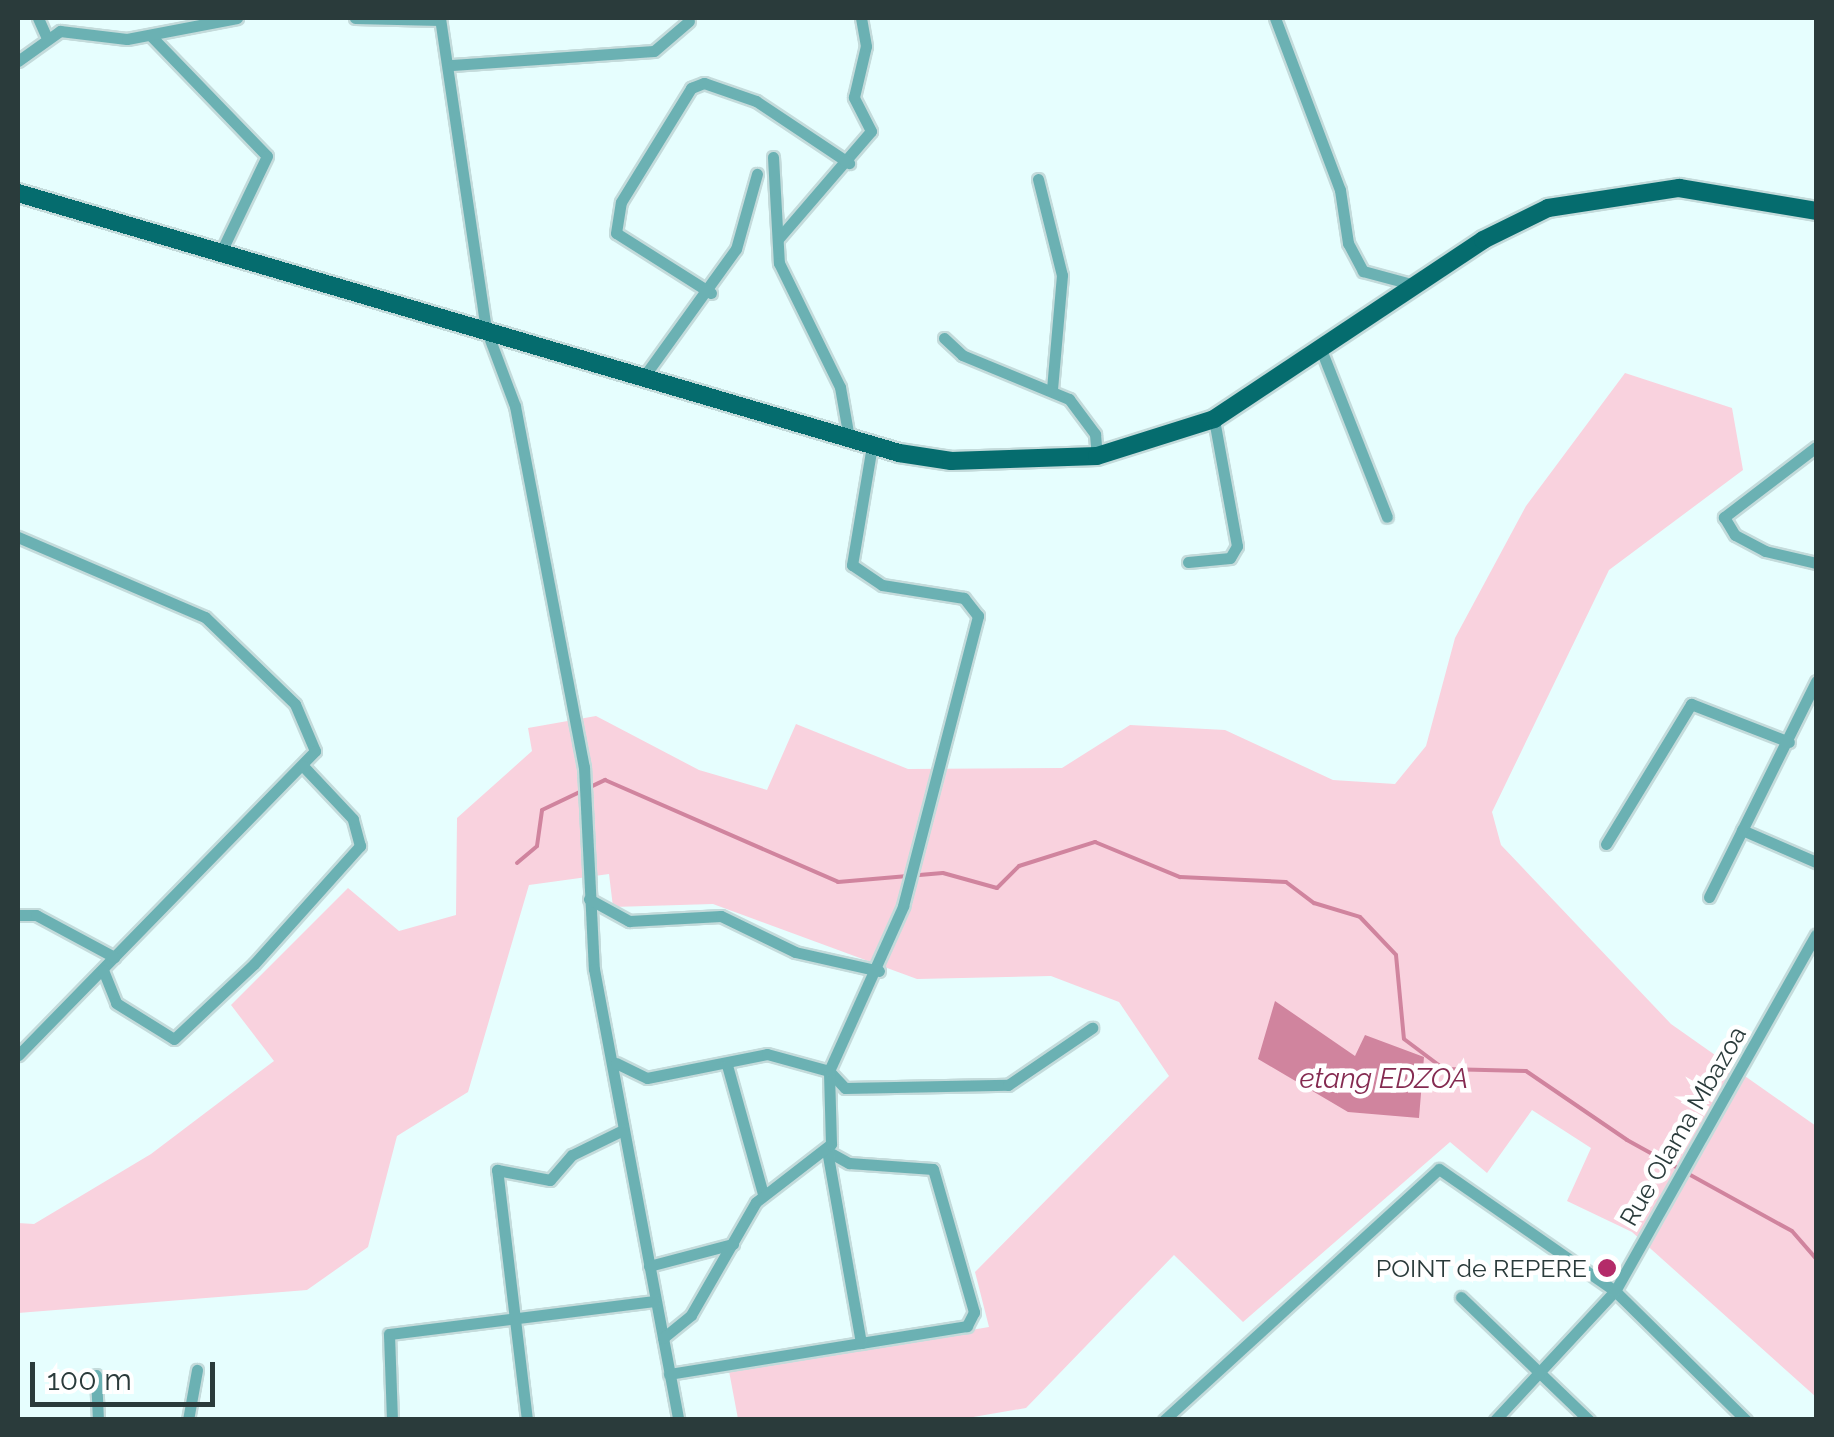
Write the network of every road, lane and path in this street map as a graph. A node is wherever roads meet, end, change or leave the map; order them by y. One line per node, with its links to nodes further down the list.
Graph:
1 (38, 18): 8 (street)
2 (237, 18): 9 (street)
3 (355, 18): 4 (street)
4 (440, 18): 11 (street)
5 (862, 18): 13 (street)
6 (1275, 18): 20 (street)
7 (690, 21): 11 (street)
8 (46, 36): 9 (street); 10 (street)
9 (152, 37): 19 (street)
10 (18, 61)
11 (452, 65): 22 (street)
12 (773, 157): 18 (street)
13 (849, 163): 18 (street); 21 (street)
14 (758, 174): 21 (street)
15 (1038, 179): 26 (street)
16 (18, 193): 19 (main road)
17 (1816, 211): 20 (main road)
18 (779, 238): 28 (street)
19 (221, 252): 22 (main road)
20 (1414, 285): 24 (main road)
21 (711, 293): 25 (street)
22 (486, 329): 25 (main road); 43 (street)
23 (944, 338): 26 (street)
24 (1322, 352): 27 (main road); 32 (street)
25 (645, 376): 28 (main road)
26 (1052, 389): 31 (street)
27 (1214, 419): 31 (main road); 34 (street)
28 (849, 438): 29 (main road)
29 (872, 445): 31 (main road); 48 (street)
30 (1816, 447): 35 (street)
31 (1096, 456)
32 (1388, 516)
33 (18, 537): 38 (street)
34 (1188, 562)
35 (1816, 563)
36 (1816, 681): 37 (street)
37 (1789, 742): 39 (street); 40 (street)
38 (303, 766): 46 (street); 47 (street)
39 (1742, 830): 41 (street); 42 (street)
40 (1606, 844)
41 (1816, 862)
42 (1709, 896)
43 (589, 898): 48 (street); 51 (street)
44 (18, 914): 46 (street)
45 (1816, 935): 59 (street, Rue Olama Mbazoa)
46 (114, 957): 47 (street)
47 (103, 970): 50 (street)
48 (879, 972): 53 (street)
49 (1092, 1028): 53 (street)
50 (18, 1054)
51 (616, 1063): 52 (street); 54 (street)
52 (727, 1065): 53 (street); 56 (street)
53 (829, 1071): 55 (street)
54 (623, 1130): 58 (street); 62 (street)
55 (827, 1151): 56 (street); 64 (street); 64 (street)
56 (763, 1194): 57 (street)
57 (733, 1244): 58 (street); 63 (street)
58 (649, 1266): 61 (street)
59 (1614, 1291): 67 (street, Rue Olama Mbazoa); 74 (street); 77 (street)
60 (1461, 1297): 67 (street)
61 (654, 1301): 62 (street); 63 (street)
62 (518, 1320): 71 (street); 72 (street)
63 (663, 1338): 66 (street)
64 (861, 1343): 66 (street)
65 (197, 1370): 70 (street)
66 (669, 1374): 73 (street)
67 (1538, 1374): 75 (street, Rue Olama Mbazoa); 76 (street)
68 (96, 1375): 69 (street)
69 (98, 1420)
70 (188, 1420)
71 (392, 1420)
72 (527, 1420)
73 (678, 1420)
74 (1164, 1420)
75 (1495, 1420)
76 (1589, 1420)
77 (1746, 1420)

